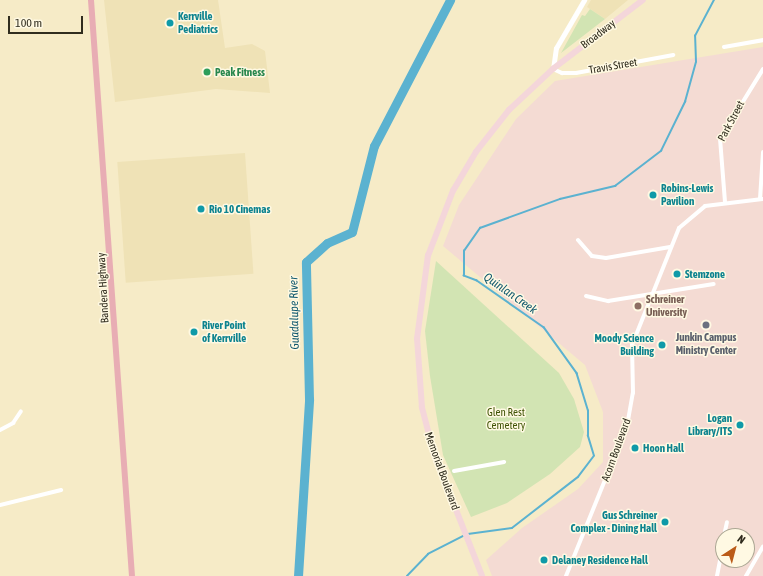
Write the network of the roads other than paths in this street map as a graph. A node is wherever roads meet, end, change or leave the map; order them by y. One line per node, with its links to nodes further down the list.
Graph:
1 (91, 0): 26 (main road, Bandera Highway)
2 (584, 0): 7 (street)
3 (644, 0): 7 (main road, Broadway)
4 (763, 40): 5 (street)
5 (724, 47)
6 (673, 55): 7 (street, Travis Street)
7 (553, 69): 27 (main road, Memorial Boulevard)
8 (763, 69): 11 (street, Park Street)
9 (763, 152): 10 (street)
10 (762, 199): 11 (street, Acorn Boulevard)
11 (725, 202): 13 (street, Acorn Boulevard)
12 (578, 240): 13 (street)
13 (670, 247): 15 (street, Acorn Boulevard)
14 (714, 284): 15 (street)
15 (651, 294): 16 (street); 28 (street, Acorn Boulevard)
16 (586, 296)
17 (21, 412): 18 (street)
18 (0, 430)
19 (504, 462): 20 (street)
20 (454, 470)
21 (60, 490): 22 (street)
22 (0, 505)
23 (727, 522): 24 (street)
24 (726, 528)
25 (763, 547): 29 (street)
26 (132, 576)
27 (482, 576)
28 (566, 576)
29 (746, 576)

